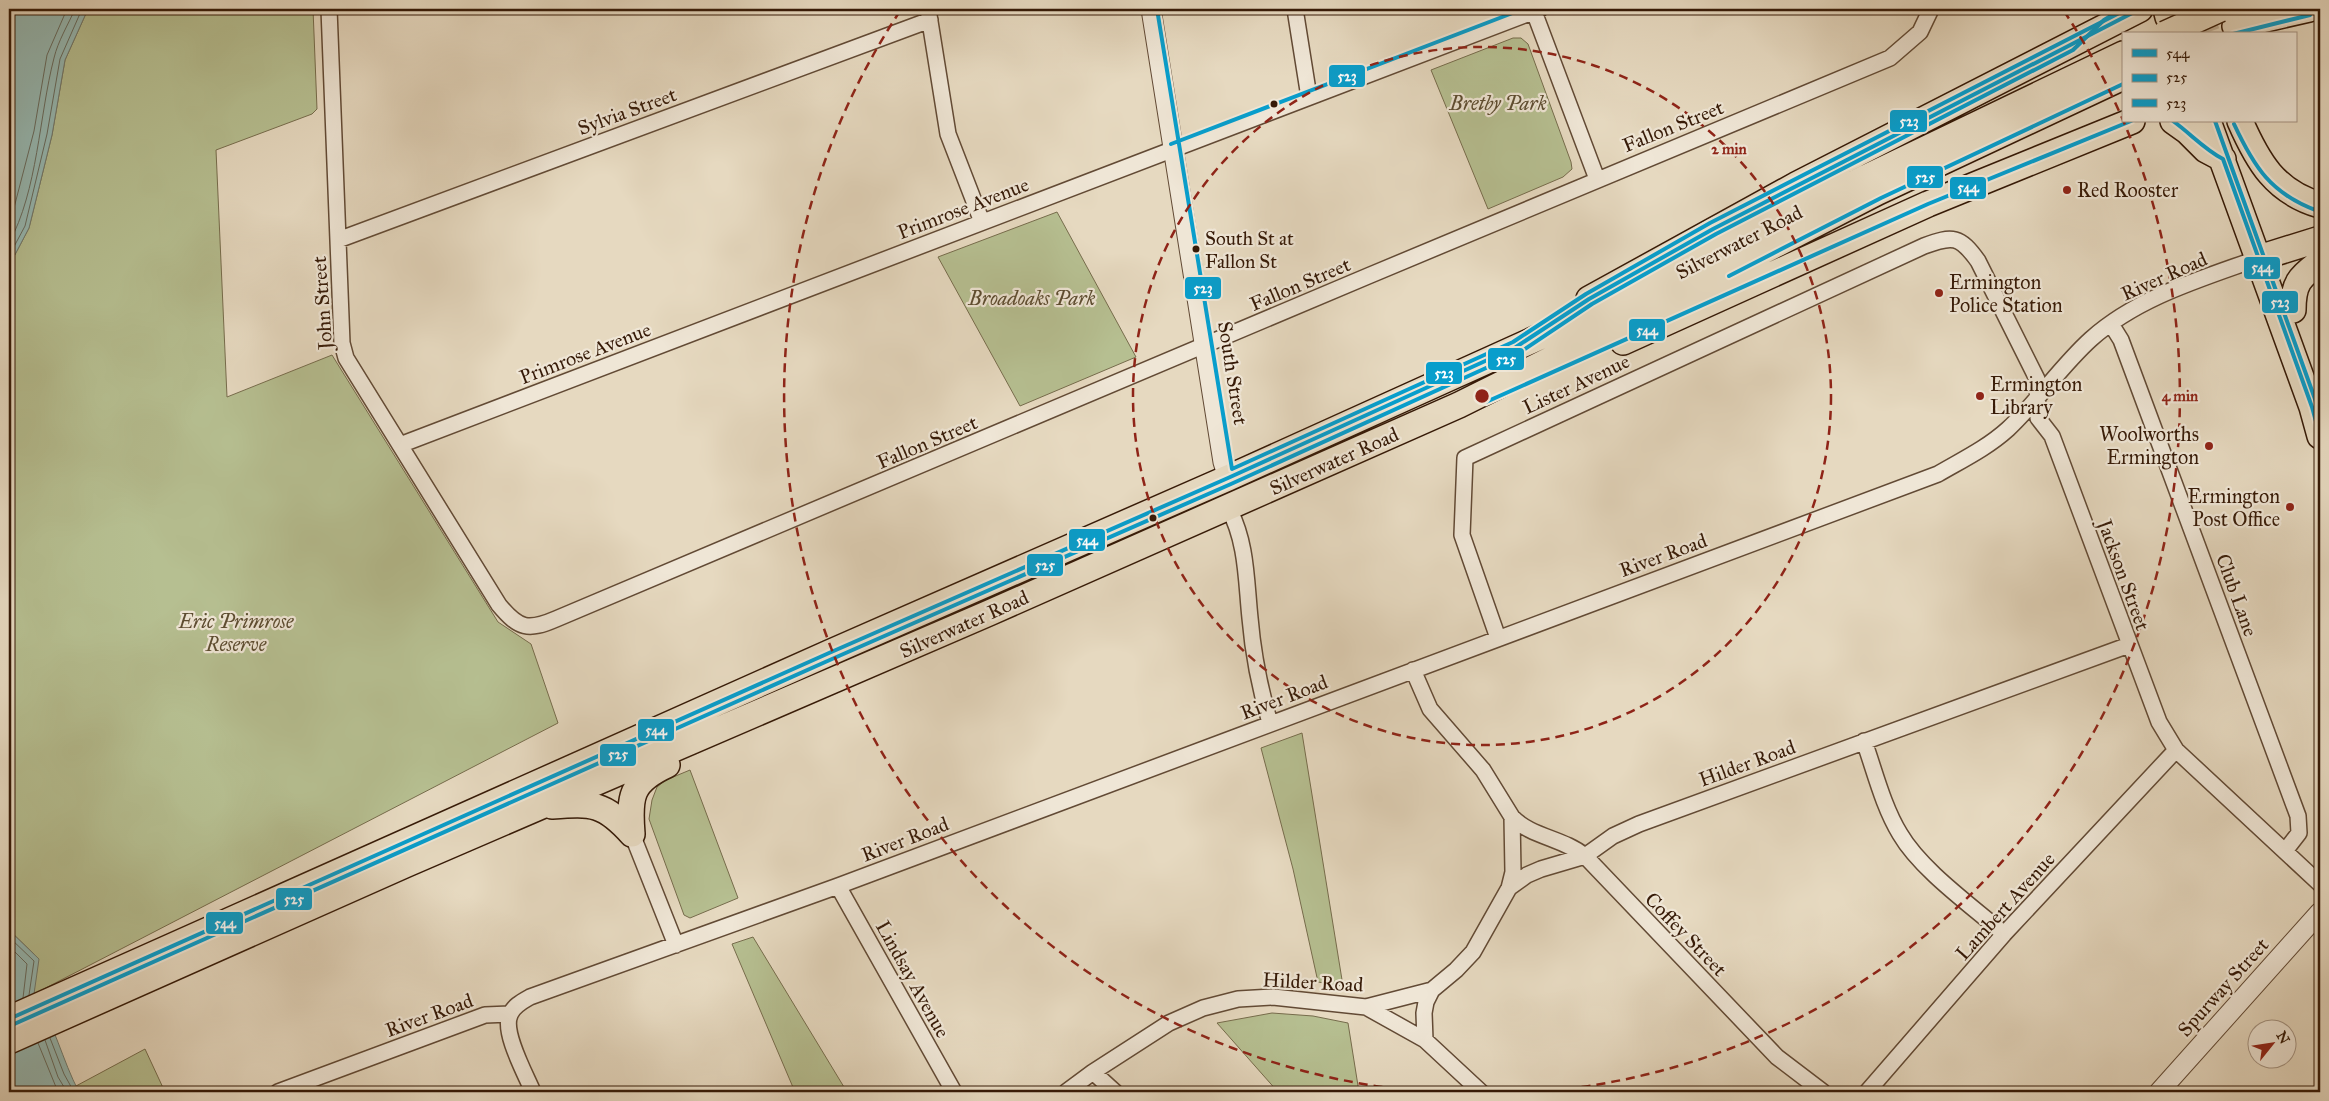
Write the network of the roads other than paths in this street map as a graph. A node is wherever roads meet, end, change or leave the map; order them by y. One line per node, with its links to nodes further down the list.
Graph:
1 (1151, 9): 22 (street, South Street)
2 (1295, 9): 16 (street)
3 (1931, 9): 24 (street, Fallon Street)
4 (2111, 9): 13 (highway)
5 (2140, 9): 13 (highway)
6 (2275, 9): 12 (highway)
7 (2309, 9): 12 (highway)
8 (332, 10): 29 (street, John Street)
9 (1536, 10): 16 (street, Primrose Avenue); 24 (street)
10 (929, 14): 26 (street); 29 (street, Sylvia Street)
11 (2173, 16): 12 (highway, bridge)
12 (2224, 23)
13 (2070, 44): 35 (highway)
14 (2122, 54): 35 (highway, Silverwater Road)
15 (2122, 77): 38 (highway, Silverwater Road)
16 (1309, 98): 22 (street, Primrose Avenue)
17 (2130, 122): 38 (highway)
18 (2174, 122): 23 (highway)
19 (2208, 122): 23 (highway)
20 (2224, 122): 30 (highway)
21 (2240, 122): 25 (highway)
22 (1173, 150): 26 (street, Primrose Avenue); 34 (street, South Street)
23 (2223, 159): 30 (highway)
24 (1597, 179): 34 (street, Fallon Street)
25 (2320, 205)
26 (982, 222): 40 (street, Primrose Avenue)
27 (1957, 239): 37 (street, Jackson Street); 44 (street, Lister Avenue)
28 (2320, 239): 30 (highway)
29 (338, 240): 40 (street, John Street)
30 (2267, 256): 32 (highway); 33 (street, River Road); 39 (highway)
31 (2320, 262): 32 (highway)
32 (2294, 310): 36 (highway)
33 (2111, 324): 37 (street, River Road); 54 (street, Club Lane)
34 (1206, 346): 41 (street, South Street); 43 (street, Fallon Street)
35 (1516, 348): 41 (highway, Silverwater Road)
36 (2320, 382)
37 (2037, 398): 44 (street, River Road); 45 (street, Jackson Street)
38 (1459, 405): 42 (highway, Silverwater Road)
39 (2320, 436)
40 (400, 445): 43 (street, John Street)
41 (1228, 478): 62 (highway, Silverwater Road)
42 (1228, 507): 47 (highway, Silverwater Road); 48 (street)
43 (526, 627)
44 (1498, 638): 46 (street, River Road)
45 (2129, 645): 49 (street, Hilder Road); 50 (street, Jackson Street)
46 (1413, 670): 48 (street, River Road); 52 (street, Coffey Street)
47 (786, 701): 51 (highway, Silverwater Road); 53 (highway)
48 (1270, 723): 57 (street, River Road)
49 (1864, 741): 55 (street, Hilder Road); 60 (street)
50 (2176, 750): 54 (street, Jackson Street); 60 (street, Lambert Avenue)
51 (536, 808): 53 (highway); 62 (highway, Silverwater Road)
52 (1512, 817): 55 (street, Coffey Street); 58 (street)
53 (632, 834): 61 (street)
54 (2285, 851): 56 (street, Jackson Street)
55 (1585, 856): 58 (street, Hilder Road); 76 (street, Coffey Street)
56 (2320, 884)
57 (838, 886): 61 (street, River Road); 72 (street, Lindsay Avenue)
58 (1509, 888): 63 (street, Hilder Road)
59 (2320, 912): 78 (street, Spurway Street)
60 (2004, 934): 77 (street, Lambert Avenue)
61 (676, 945): 65 (street, River Road)
62 (107, 986): 66 (highway, Silverwater Road); 68 (highway, Silverwater Road)
63 (1432, 990): 64 (street, Hilder Road); 67 (street)
64 (1366, 1007): 67 (street); 69 (street, Hilder Road)
65 (510, 1014): 70 (street, River Road); 71 (street)
66 (9, 1019)
67 (1425, 1040): 75 (street)
68 (9, 1041)
69 (1093, 1072): 73 (street, Hilder Road); 74 (street)
70 (278, 1092)
71 (534, 1092)
72 (954, 1092)
73 (1066, 1092)
74 (1116, 1092)
75 (1482, 1092)
76 (1823, 1092)
77 (1867, 1092)
78 (2159, 1092)

